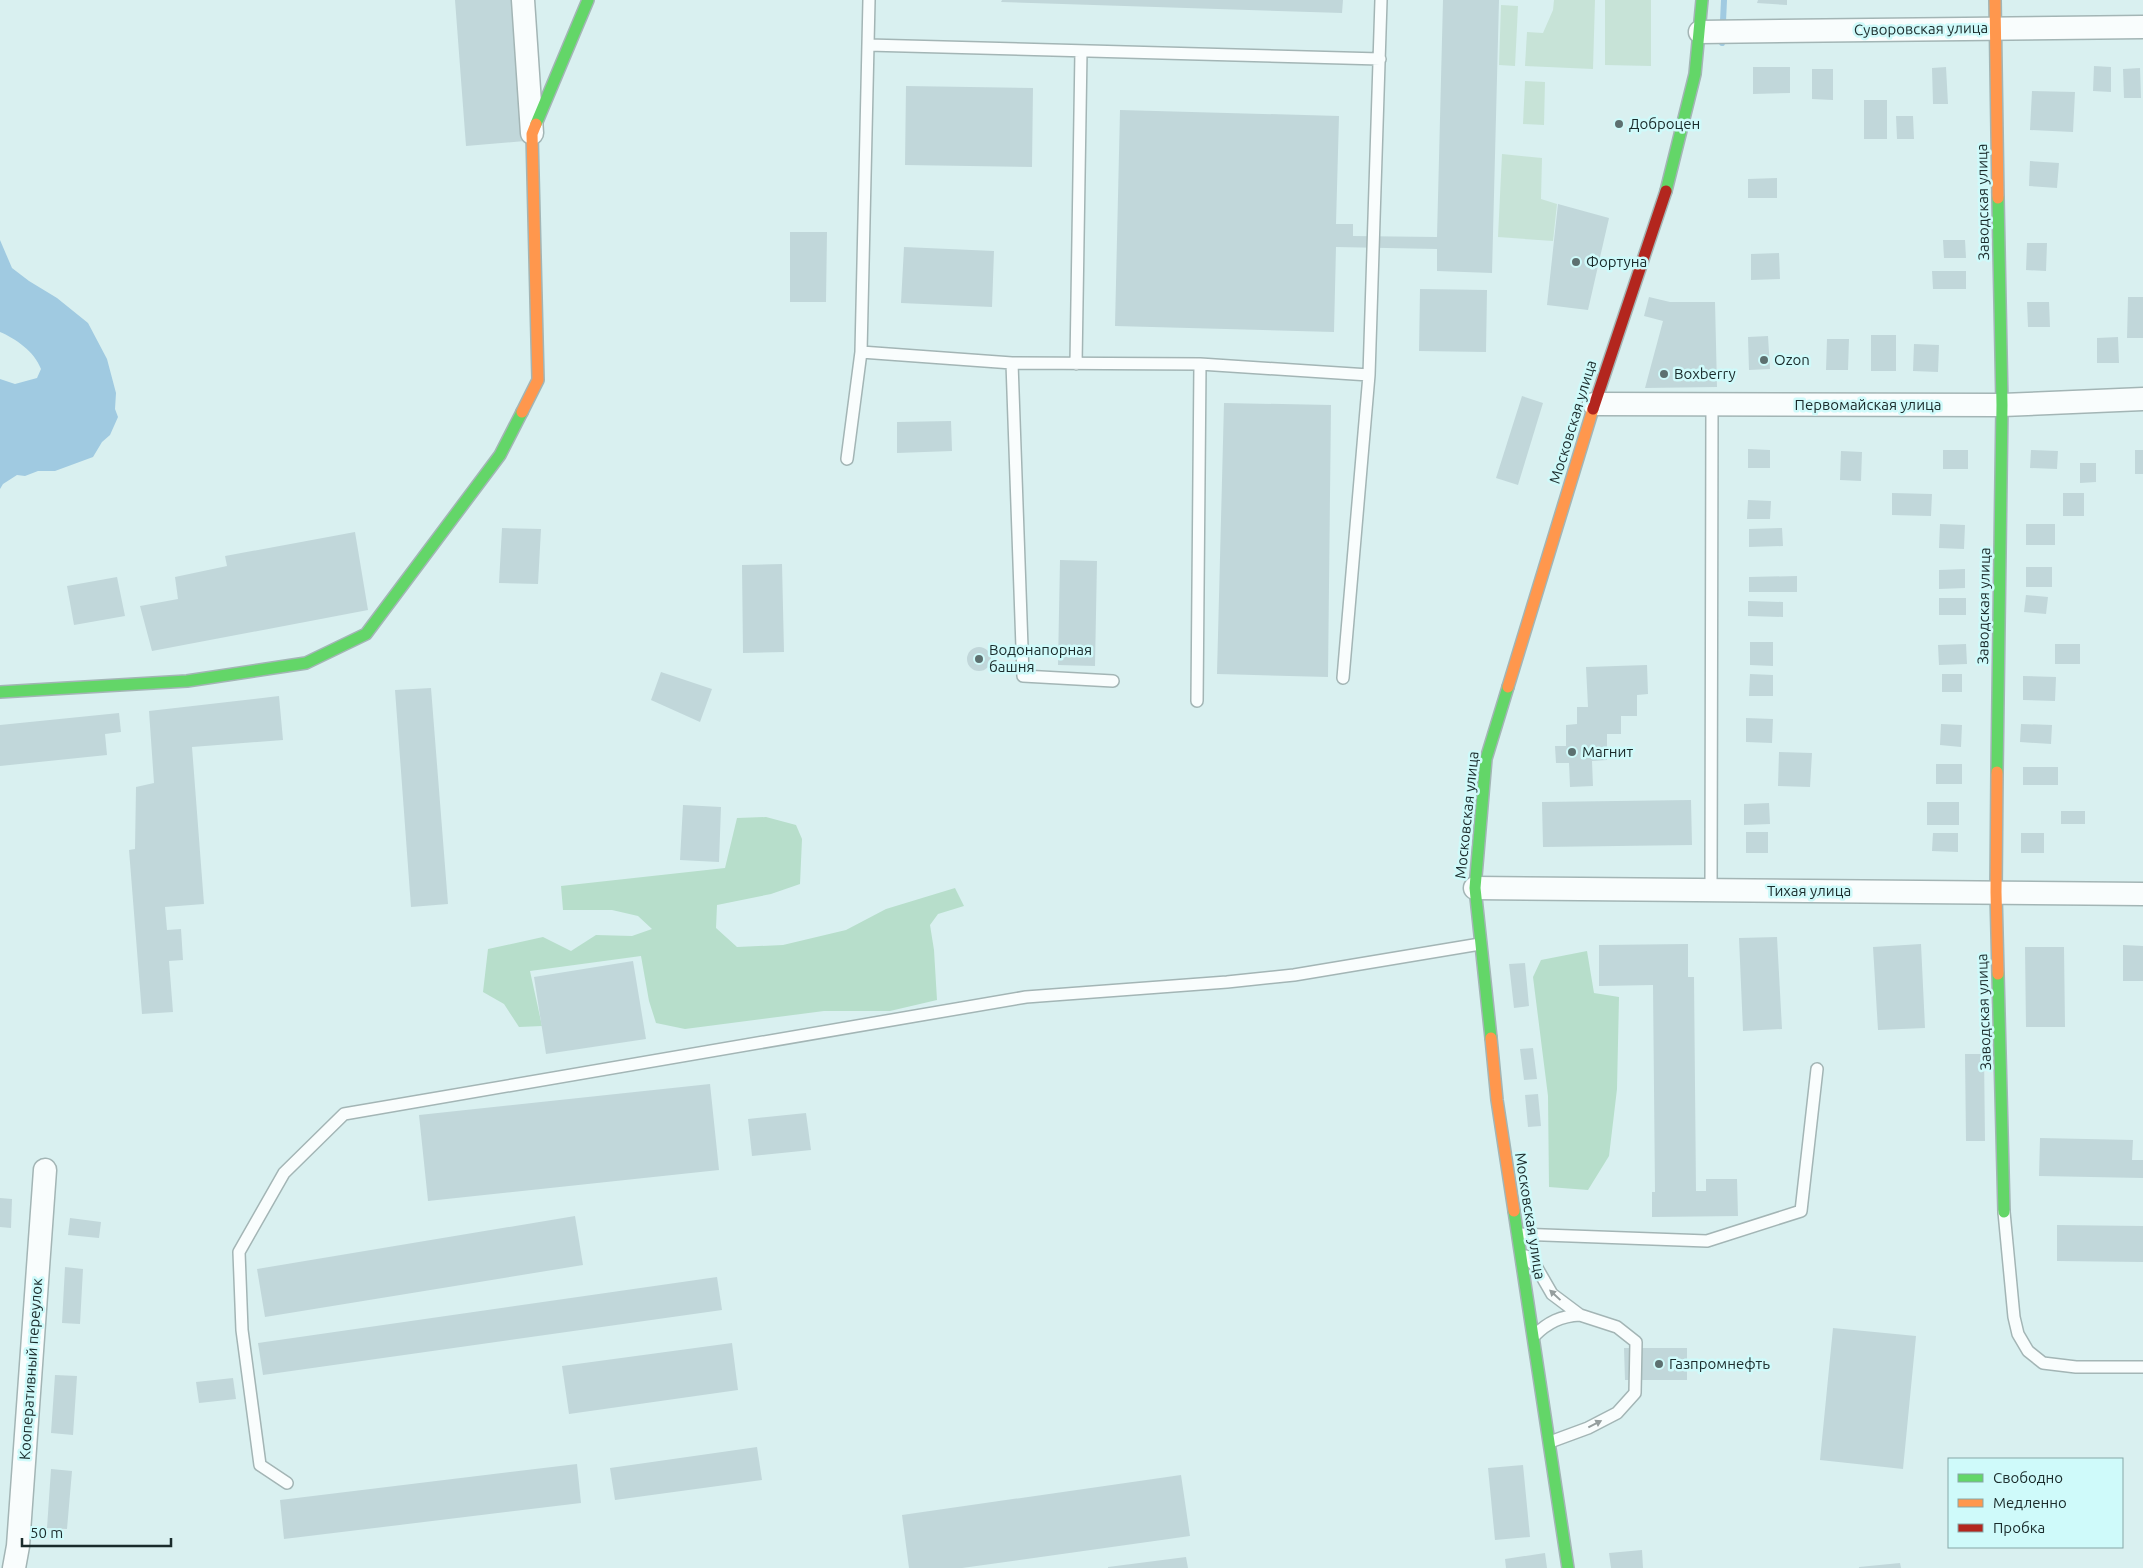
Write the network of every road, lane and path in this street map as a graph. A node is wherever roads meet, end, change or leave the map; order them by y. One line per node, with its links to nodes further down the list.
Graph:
1 (524, 0): 13 (street)
2 (588, 0): 13 (street)
3 (870, 0): 10 (lane)
4 (1381, 0): 12 (lane)
5 (1702, 0): 9 (street, Московская улица)
6 (1995, 0): 8 (street, Заводская улица)
7 (2143, 26): 8 (street, Суворовская улица)
8 (1995, 28): 9 (street, Суворовская улица); 22 (street, Заводская улица)
9 (1700, 32): 20 (street, Московская улица)
10 (868, 45): 11 (lane); 14 (lane)
11 (1081, 51): 12 (lane); 16 (lane)
12 (1380, 59): 18 (lane)
13 (532, 134): 26 (street)
14 (861, 352): 15 (lane); 23 (lane)
15 (1012, 363): 16 (lane); 25 (lane)
16 (1076, 364): 17 (lane)
17 (1200, 364): 18 (lane); 27 (lane)
18 (1369, 375): 24 (lane)
19 (2143, 399): 22 (street, Первомайская улица)
20 (1594, 404): 21 (street, Первомайская улица); 28 (street, Московская улица)
21 (1712, 404): 22 (street, Первомайская улица); 29 (lane)
22 (2002, 405): 30 (street, Заводская улица)
23 (847, 458)
24 (1343, 678)
25 (1113, 681)
26 (0, 692)
27 (1197, 701)
28 (1474, 888): 29 (street, Тихая улица); 32 (street, Московская улица)
29 (1711, 890): 30 (street, Тихая улица)
30 (1996, 892): 31 (street, Тихая улица); 35 (street, Заводская улица)
31 (2143, 894)
32 (1480, 944): 36 (street, Московская улица); 42 (lane)
33 (1817, 1069): 36 (lane)
34 (45, 1170): 43 (street, Кооперативный переулок)
35 (2004, 1212): 40 (lane)
36 (1518, 1234): 37 (street, Московская улица)
37 (1520, 1248): 38 (lane, one-way to 37); 39 (street, Московская улица)
38 (1580, 1315): 39 (lane); 41 (lane, one-way to 38)
39 (1534, 1336): 41 (street, Московская улица)
40 (2143, 1367)
41 (1550, 1442): 44 (street, Московская улица)
42 (287, 1484)
43 (14, 1568)
44 (1568, 1568)

